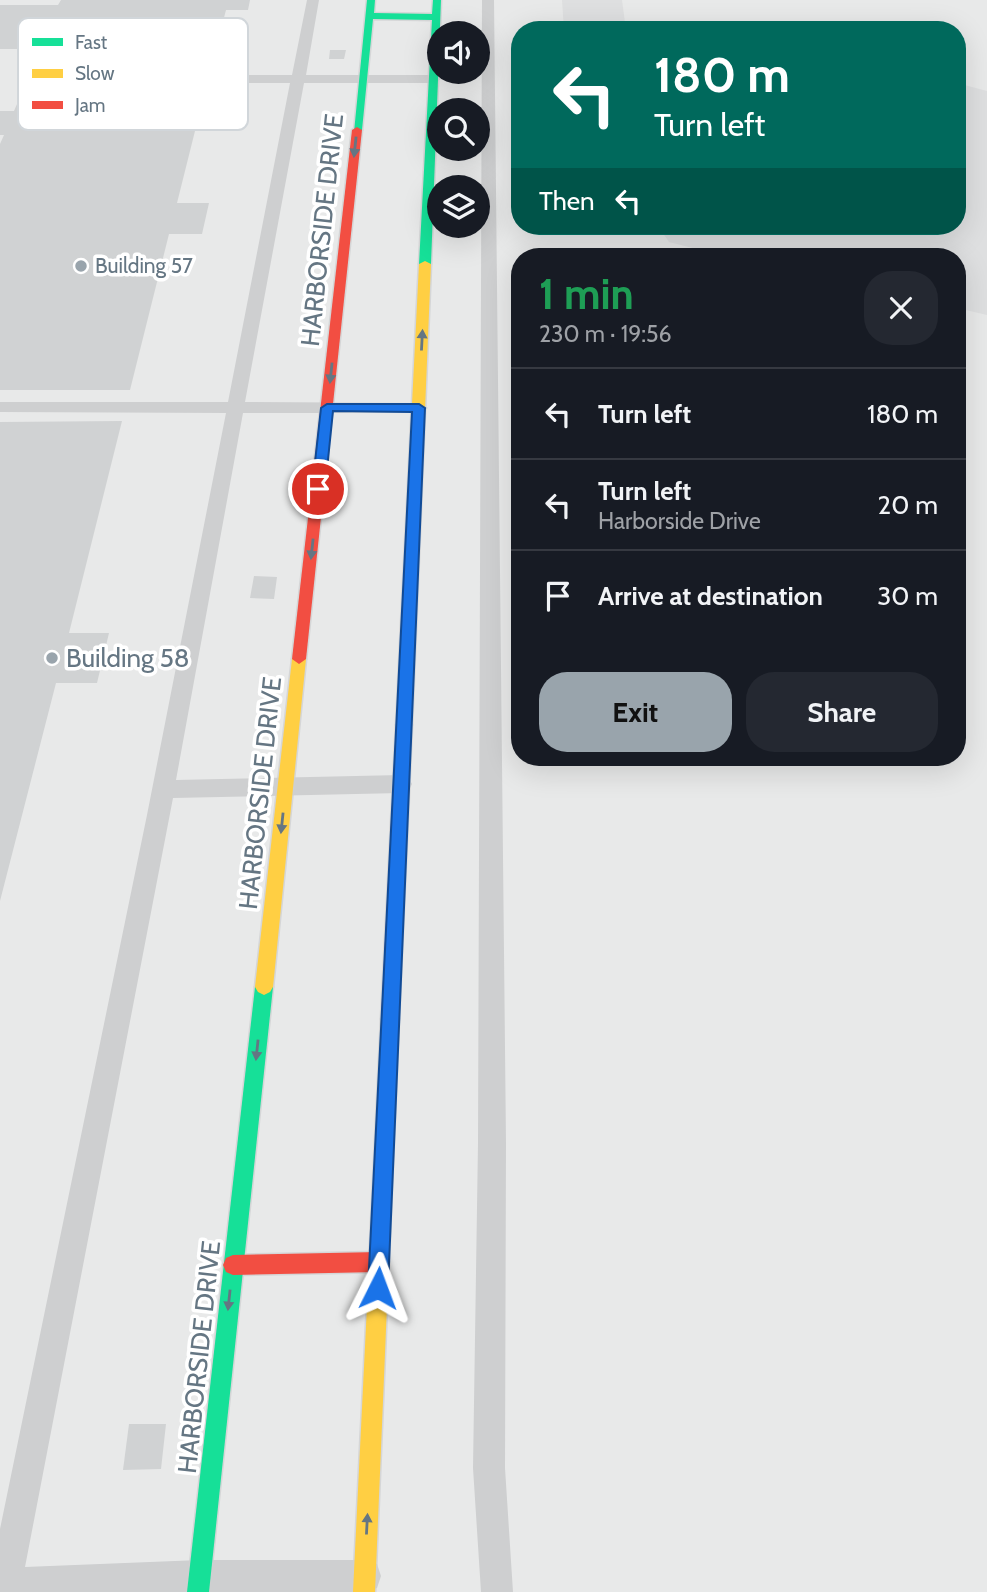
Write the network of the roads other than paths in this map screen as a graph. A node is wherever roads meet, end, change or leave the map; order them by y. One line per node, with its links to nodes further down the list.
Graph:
1 (313, 0): 6 (lane)
2 (488, 0): 22 (lane)
3 (370, 8): 4 (street); 7 (street, HARBORSIDE DRIVE)
4 (437, 8)
5 (248, 79): 6 (lane)
6 (299, 79): 7 (lane); 11 (lane)
7 (363, 79): 8 (lane); 12 (street, HARBORSIDE DRIVE, one-way to 12)
8 (427, 79)
9 (434, 84): 13 (street, one-way to 9)
10 (0, 407): 11 (lane)
11 (236, 407): 12 (lane); 16 (lane)
12 (327, 408): 13 (lane); 15 (street, HARBORSIDE DRIVE, one-way to 15)
13 (419, 408): 14 (street)
14 (401, 784): 15 (lane); 17 (street)
15 (286, 787): 16 (lane); 18 (street, HARBORSIDE DRIVE, one-way to 18)
16 (163, 789): 19 (lane)
17 (379, 1262): 18 (street); 21 (street, one-way to 17)
18 (233, 1265): 20 (street, HARBORSIDE DRIVE, one-way to 20)
19 (2, 1584): 20 (lane)
20 (199, 1584): 21 (lane)
21 (364, 1584)
22 (497, 1592)

